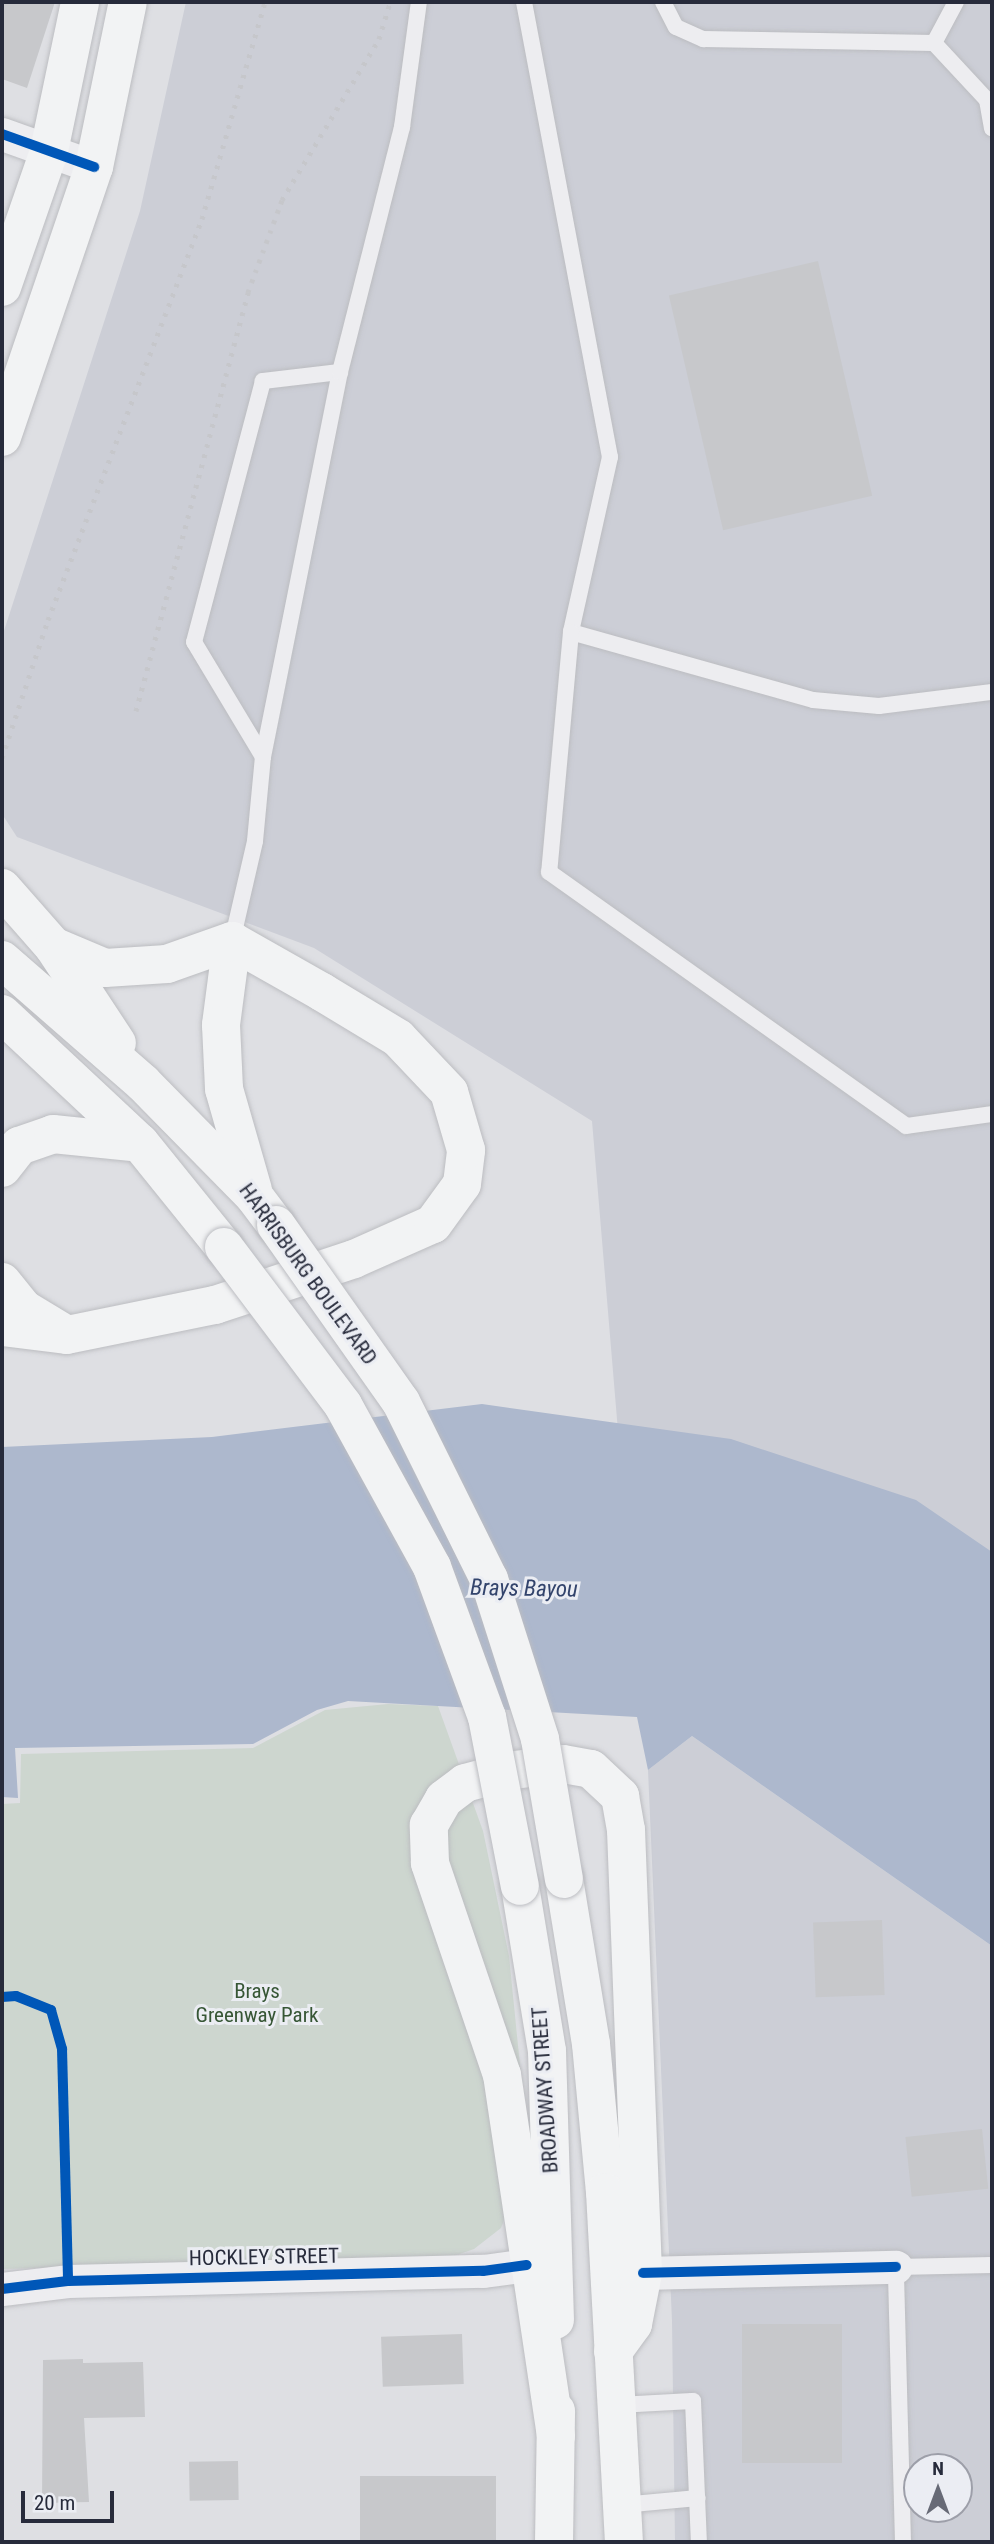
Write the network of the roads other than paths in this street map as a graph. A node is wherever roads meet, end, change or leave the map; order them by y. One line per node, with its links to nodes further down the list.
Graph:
1 (80, 2): 10 (main road)
2 (128, 2): 11 (main road)
3 (419, 2): 13 (lane)
4 (524, 2): 15 (lane)
5 (663, 2): 7 (lane)
6 (956, 2): 7 (lane)
7 (934, 43): 8 (lane)
8 (992, 129)
9 (2, 134): 10 (street)
10 (49, 151): 11 (street); 12 (main road)
11 (94, 167): 14 (main road)
12 (2, 287)
13 (340, 372): 17 (lane); 17 (lane)
14 (6, 412)
15 (571, 632): 16 (lane); 24 (lane)
16 (992, 692)
17 (263, 757): 19 (lane)
18 (2, 888): 20 (main road)
19 (232, 941): 20 (main road); 27 (main road); 30 (main road)
20 (53, 946): 23 (main road)
21 (2, 960): 23 (main road, HARRISBURG BOULEVARD)
22 (2, 1014): 25 (main road)
23 (143, 1083): 27 (main road, HARRISBURG BOULEVARD)
24 (992, 1115)
25 (140, 1143): 26 (main road); 38 (main road, BROADWAY STREET, bridge)
26 (2, 1168)
27 (265, 1211): 36 (main road, HARRISBURG BOULEVARD, bridge)
28 (2, 1282): 30 (main road)
29 (2, 1327): 30 (main road)
30 (67, 1335)
31 (527, 2265): 34 (main road); 35 (street, HOCKLEY STREET); 38 (main road)
32 (992, 2265): 33 (lane)
33 (896, 2267): 34 (street); 44 (lane)
34 (643, 2273): 36 (main road)
35 (2, 2289)
36 (612, 2351): 37 (main road)
37 (615, 2405): 39 (lane); 40 (main road)
38 (556, 2436): 41 (main road, BROADWAY STREET)
39 (698, 2498): 40 (lane); 43 (lane)
40 (622, 2505): 42 (main road)
41 (554, 2542)
42 (624, 2542)
43 (699, 2542)
44 (903, 2542)

